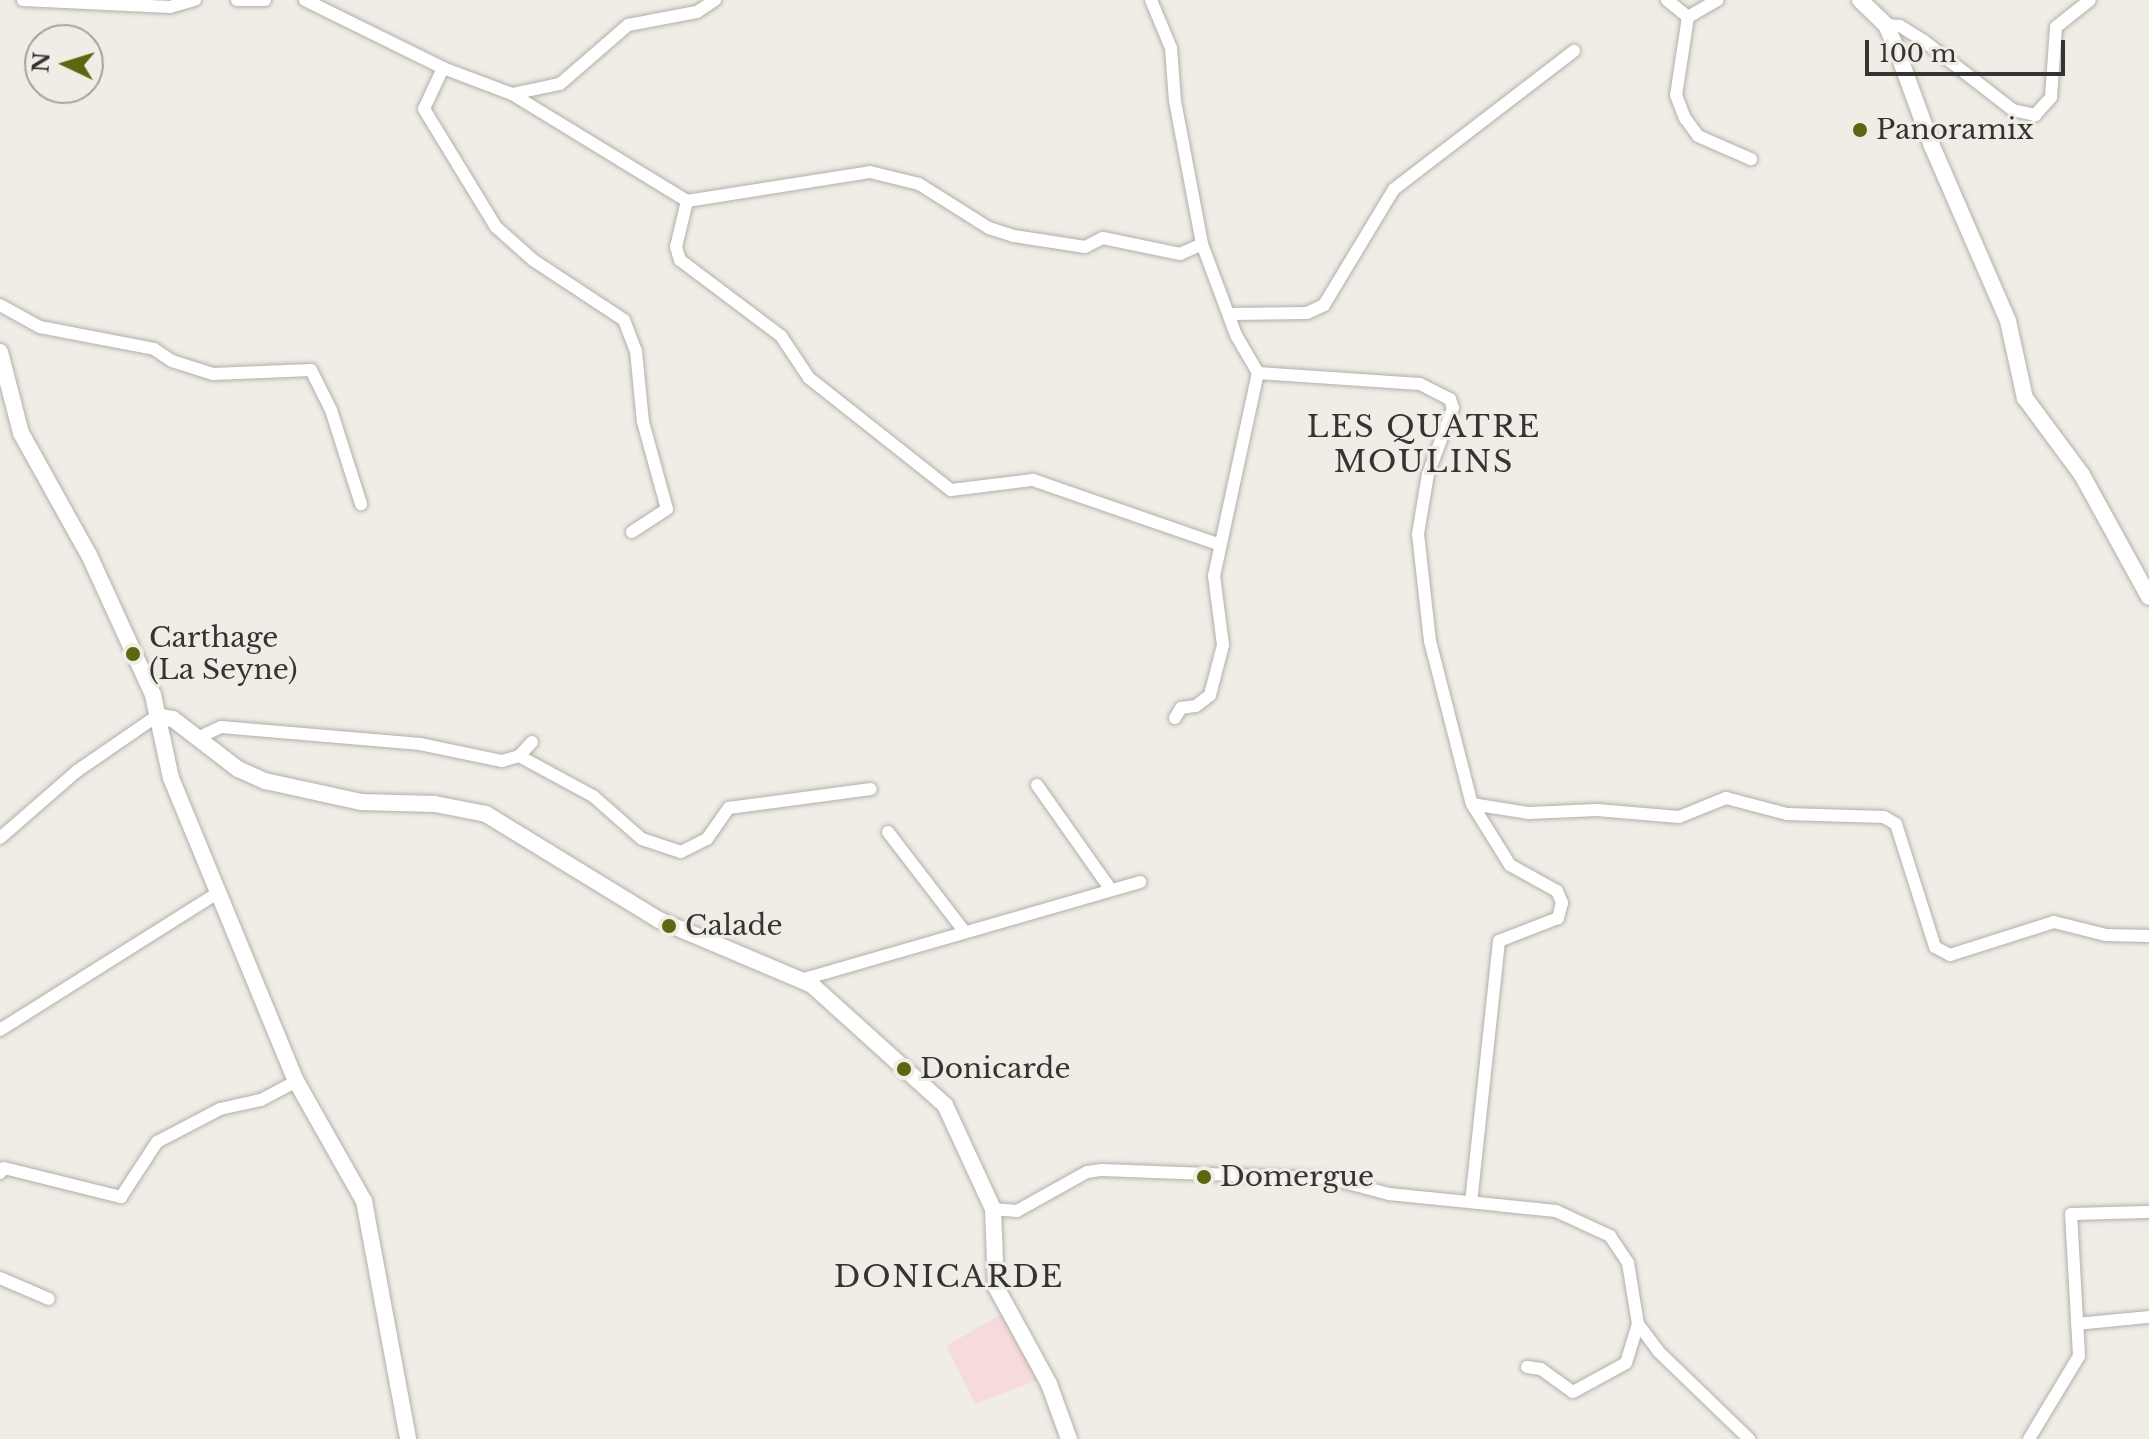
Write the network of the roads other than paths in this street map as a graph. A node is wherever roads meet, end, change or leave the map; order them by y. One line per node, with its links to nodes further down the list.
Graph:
1 (23, 0): 2 (street)
2 (195, 0)
3 (237, 0): 4 (street)
4 (265, 0)
5 (305, 0): 15 (street)
6 (715, 0): 16 (street)
7 (1151, 0): 19 (street)
8 (1667, 0): 12 (street)
9 (1718, 0): 12 (street)
10 (1860, 0): 13 (street)
11 (2090, 0): 13 (street)
12 (1688, 17): 17 (street)
13 (1886, 25): 27 (street)
14 (1574, 51): 21 (street)
15 (443, 68): 16 (street); 25 (street)
16 (512, 94): 18 (street)
17 (1751, 159)
18 (687, 201): 19 (street); 26 (street)
19 (1202, 244): 21 (street)
20 (0, 305): 24 (street)
21 (1232, 314): 23 (street)
22 (0, 352): 28 (street)
23 (1258, 373): 26 (street); 35 (street)
24 (361, 504)
25 (632, 532)
26 (1218, 544): 29 (street)
27 (2149, 597)
28 (157, 716): 30 (street); 37 (street); 40 (street)
29 (1175, 718)
30 (198, 738): 32 (street); 43 (street)
31 (532, 742): 32 (street)
32 (519, 756): 34 (street)
33 (1037, 785): 39 (street)
34 (871, 789)
35 (1472, 804): 42 (street); 47 (street)
36 (888, 832): 41 (street)
37 (0, 838)
38 (1140, 882): 39 (street)
39 (1111, 890): 41 (street)
40 (219, 892): 44 (street); 45 (street)
41 (964, 931): 43 (street)
42 (2149, 936)
43 (804, 979): 48 (street)
44 (0, 1030)
45 (296, 1081): 46 (street); 56 (street)
46 (0, 1173)
47 (1471, 1201): 48 (street); 53 (street)
48 (993, 1209): 57 (street)
49 (2149, 1212): 54 (street)
50 (0, 1278): 51 (street)
51 (49, 1299)
52 (2149, 1317): 54 (street)
53 (1638, 1324): 55 (street); 58 (street)
54 (2077, 1324): 59 (street)
55 (1527, 1367)
56 (408, 1439)
57 (1069, 1439)
58 (1749, 1439)
59 (2029, 1439)

